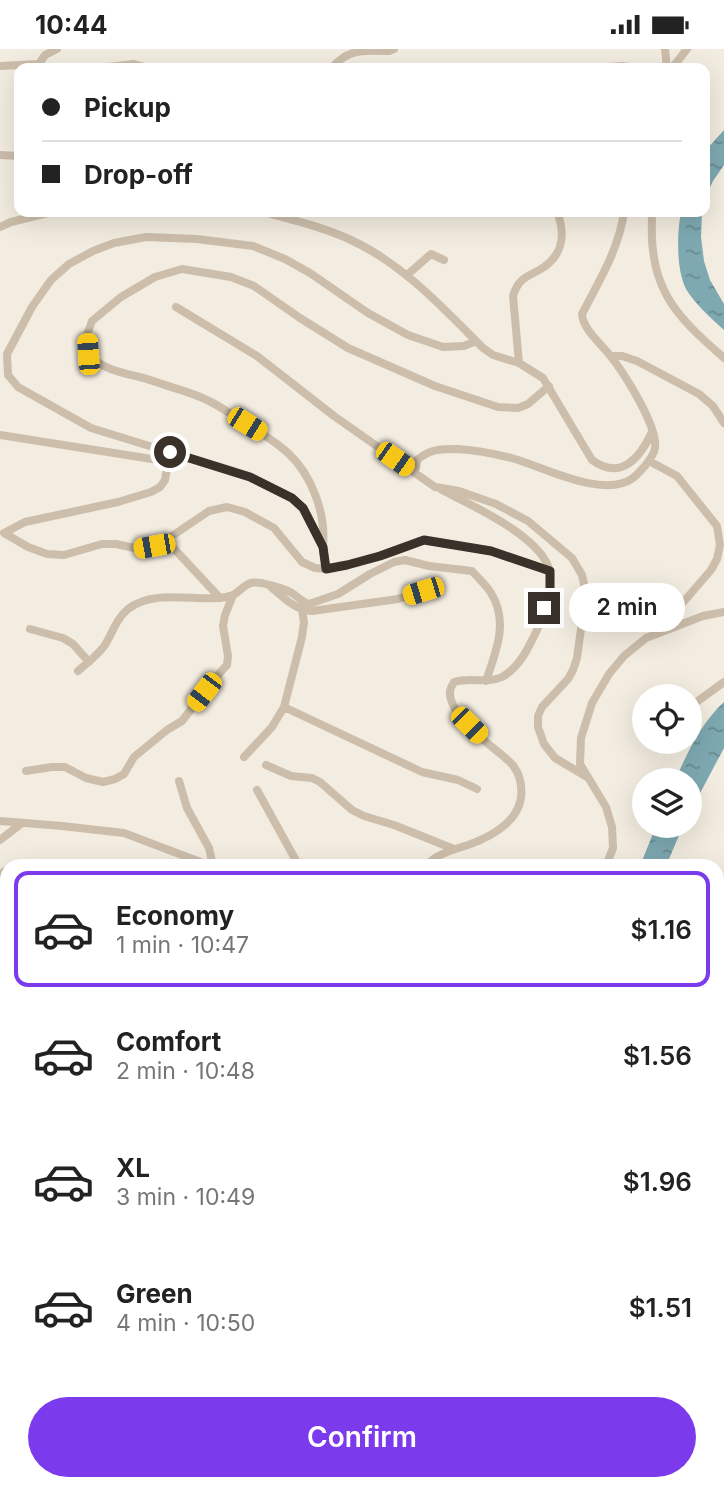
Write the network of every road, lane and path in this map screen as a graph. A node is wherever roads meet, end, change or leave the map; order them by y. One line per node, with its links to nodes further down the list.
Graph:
1 (57, 49): 4 (street)
2 (394, 49): 5 (street)
3 (687, 49): 6 (street)
4 (41, 63)
5 (335, 63)
6 (674, 63)
7 (32, 217): 12 (street)
8 (282, 217): 14 (street)
9 (558, 217): 19 (street)
10 (623, 217): 17 (street)
11 (652, 217): 18 (street)
12 (0, 227)
13 (444, 260): 14 (street)
14 (407, 275): 16 (street)
15 (176, 307): 25 (street)
16 (476, 341): 19 (street); 30 (street)
17 (611, 356): 21 (street); 22 (street)
18 (724, 358)
19 (519, 363): 20 (street)
20 (549, 386): 22 (street); 30 (street)
21 (724, 423)
22 (652, 432): 24 (street)
23 (0, 436): 28 (street)
24 (649, 461): 25 (street); 27 (street)
25 (415, 473): 26 (street)
26 (435, 487): 32 (street); 50 (street)
27 (721, 527): 37 (street)
28 (2, 532): 29 (street)
29 (166, 540): 31 (street); 36 (street)
30 (323, 547): 31 (street)
31 (326, 569): 32 (street)
32 (550, 571): 43 (street)
33 (271, 587): 35 (street); 38 (street); 43 (street)
34 (423, 591): 38 (street)
35 (233, 595): 36 (street); 49 (street)
36 (220, 598): 41 (street)
37 (680, 606)
38 (302, 610): 46 (street)
39 (724, 612): 50 (street)
40 (30, 629): 41 (street)
41 (89, 662): 42 (street)
42 (78, 671)
43 (486, 681): 57 (street)
44 (724, 682): 45 (street)
45 (702, 698)
46 (284, 708): 47 (street); 52 (street)
47 (244, 757)
48 (266, 765): 57 (street)
49 (26, 771)
50 (587, 777): 62 (street)
51 (179, 782): 59 (street)
52 (477, 789)
53 (257, 790): 60 (street)
54 (0, 821): 55 (street)
55 (22, 823): 56 (street); 58 (street)
56 (0, 840)
57 (454, 849): 61 (street)
58 (193, 859)
59 (211, 859)
60 (295, 859)
61 (435, 859)
62 (609, 859)

